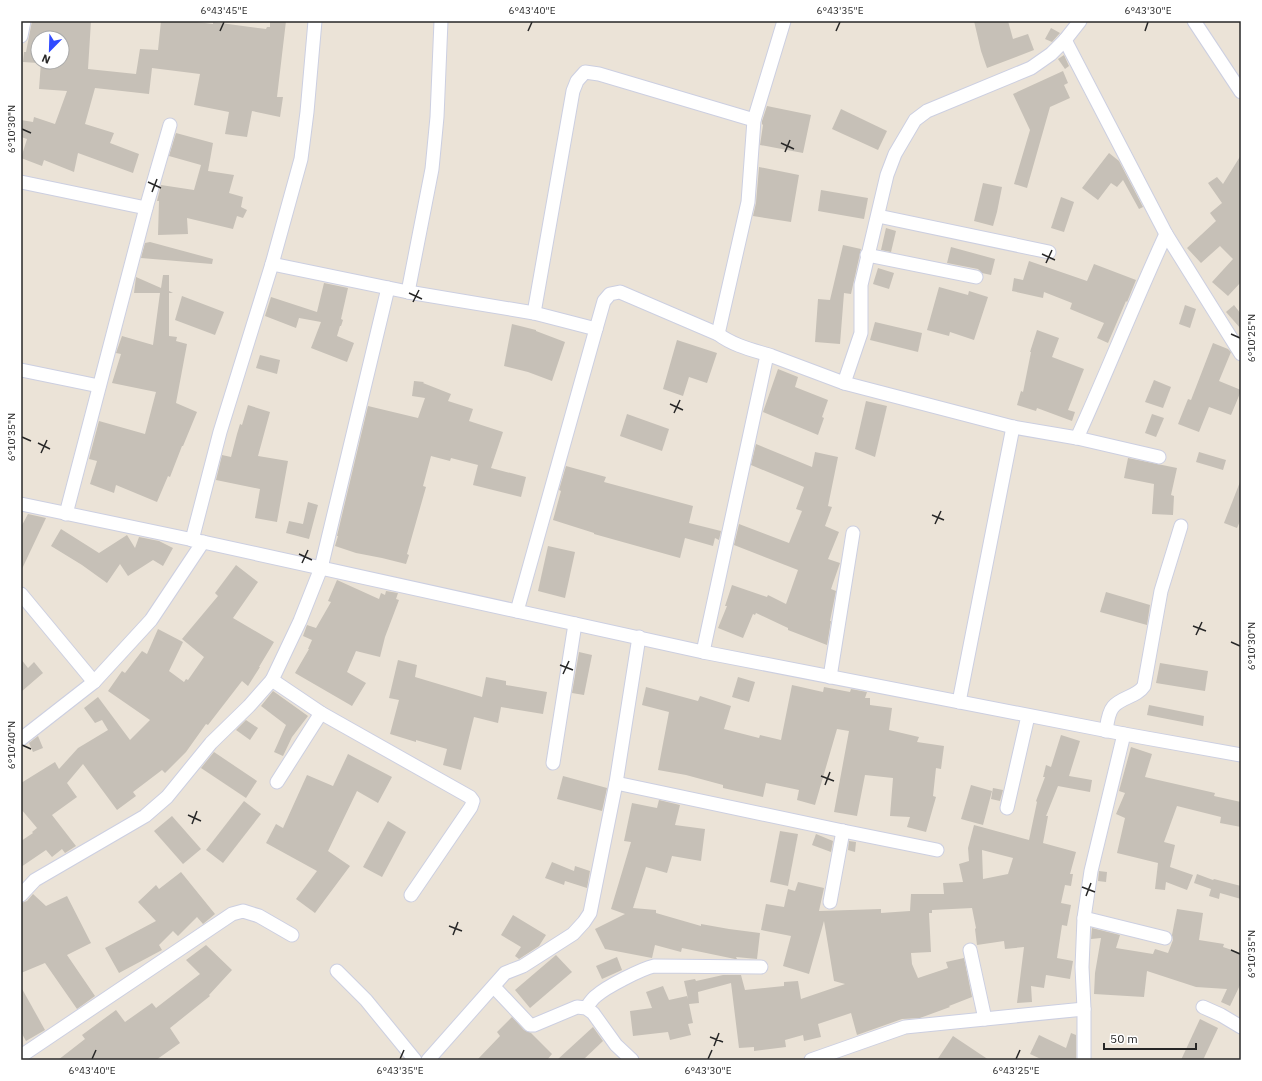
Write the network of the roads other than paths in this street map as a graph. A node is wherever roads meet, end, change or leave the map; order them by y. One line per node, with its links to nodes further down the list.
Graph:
1 (24, 21): 7 (street)
2 (315, 21): 18 (street)
3 (441, 21): 21 (street)
4 (784, 21): 10 (street)
5 (1080, 21): 8 (street)
6 (1194, 21): 9 (street)
7 (21, 36)
8 (1065, 40): 14 (street); 15 (street)
9 (1241, 92)
10 (754, 120): 22 (street); 24 (street)
11 (170, 124): 13 (street)
12 (21, 182): 13 (street)
13 (146, 208): 29 (street)
14 (878, 216): 16 (street); 17 (street)
15 (1166, 234): 25 (street); 31 (street)
16 (1049, 252)
17 (867, 255): 19 (street); 28 (street)
18 (272, 264): 20 (street); 37 (street)
19 (976, 277)
20 (388, 288): 21 (street); 38 (street)
21 (408, 292): 22 (street)
22 (534, 313): 23 (street)
23 (596, 329): 24 (street); 40 (street)
24 (718, 334): 26 (street)
25 (1241, 354)
26 (767, 355): 28 (street); 43 (street)
27 (21, 370): 29 (street)
28 (844, 383): 30 (street)
29 (99, 386): 34 (street)
30 (1013, 427): 31 (street); 47 (street)
31 (1077, 438): 32 (street)
32 (1159, 457)
33 (21, 504): 34 (street)
34 (66, 514): 37 (street)
35 (1181, 526): 50 (street)
36 (853, 533): 44 (street)
37 (198, 541): 38 (street); 46 (street)
38 (321, 568): 40 (street); 45 (street)
39 (21, 594): 46 (street)
40 (517, 611): 41 (street)
41 (575, 624): 42 (street); 54 (street)
42 (639, 638): 43 (street); 56 (street)
43 (703, 652): 44 (street)
44 (830, 677): 47 (street)
45 (272, 680): 48 (street); 60 (street)
46 (94, 682): 52 (street)
47 (959, 702): 49 (street)
48 (320, 713): 55 (street); 61 (street)
49 (1028, 716): 50 (street); 57 (street)
50 (1106, 731): 51 (street)
51 (1124, 734): 53 (street); 63 (street)
52 (21, 739)
53 (1241, 755)
54 (553, 763)
55 (277, 782)
56 (616, 783): 58 (street); 69 (street)
57 (1007, 808)
58 (843, 831): 59 (street); 62 (street)
59 (937, 850)
60 (21, 895)
61 (411, 895)
62 (830, 902)
63 (1084, 918): 65 (street); 72 (street)
64 (292, 935): 75 (street)
65 (1165, 938)
66 (970, 950): 73 (street)
67 (761, 967): 71 (street)
68 (337, 971): 77 (street)
69 (494, 987): 71 (street); 78 (street)
70 (1203, 1007): 74 (street)
71 (586, 1008): 79 (street)
72 (1084, 1009): 73 (street); 81 (street)
73 (985, 1019): 76 (street)
74 (1241, 1027)
75 (21, 1056)
76 (836, 1057): 80 (street)
77 (415, 1060)
78 (428, 1060)
79 (632, 1060)
80 (810, 1060)
81 (1084, 1060)

